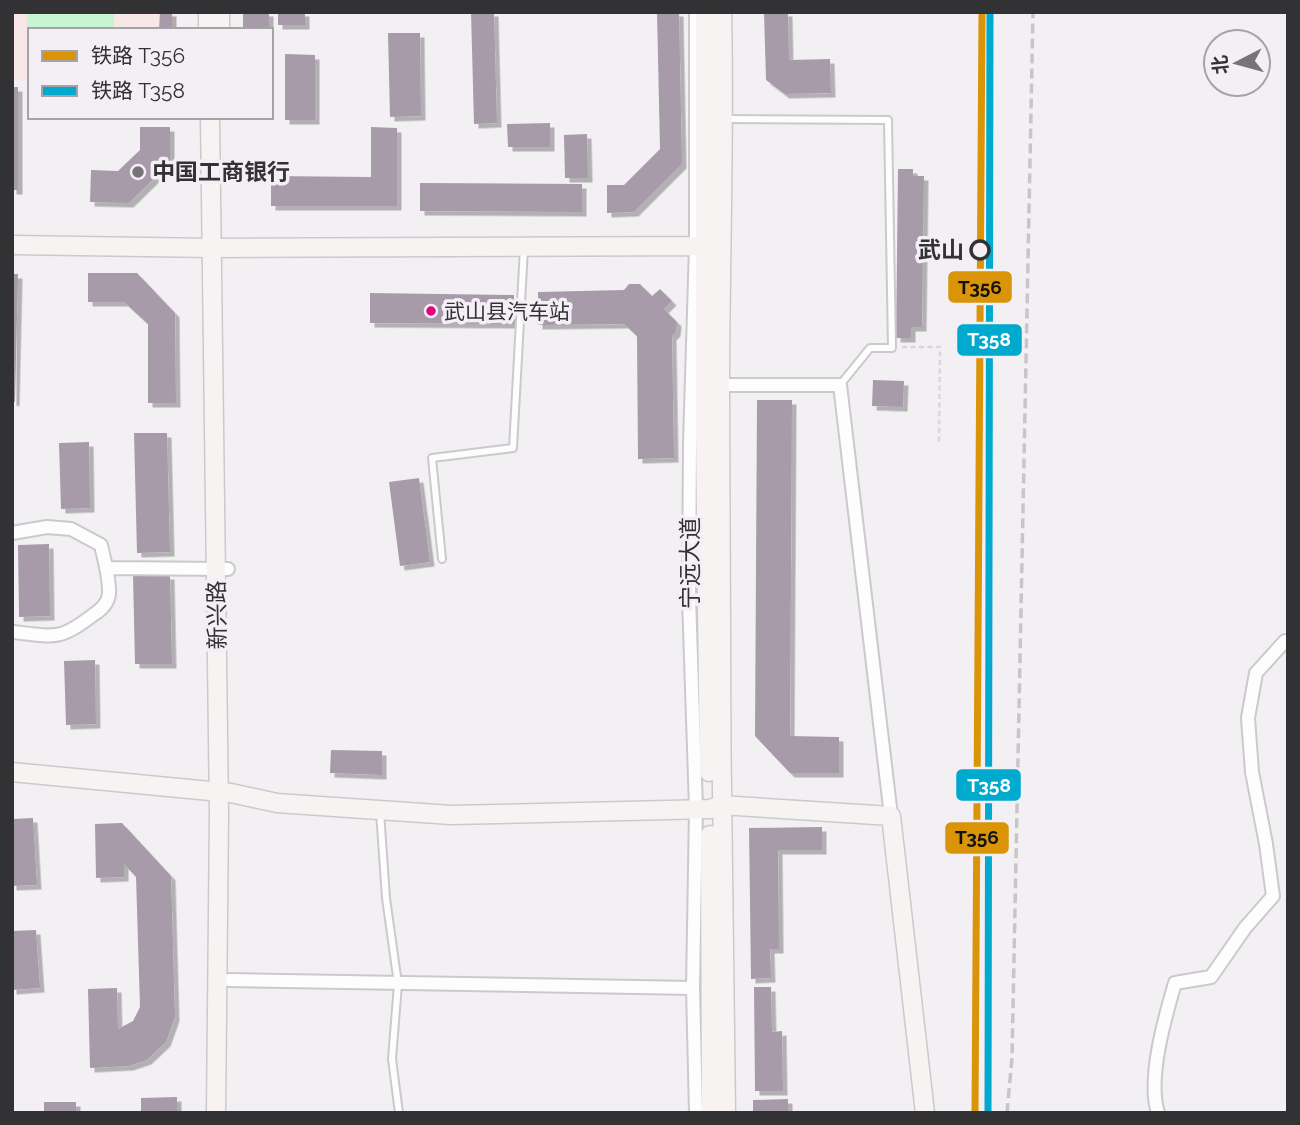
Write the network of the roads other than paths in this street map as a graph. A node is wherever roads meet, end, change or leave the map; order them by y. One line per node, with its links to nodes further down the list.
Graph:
1 (696, 12): 9 (street, 宁远大道)
2 (705, 12): 9 (main road, 宁远大道)
3 (722, 12): 6 (main road, 宁远大道)
4 (210, 119): 10 (main road, 新兴路)
5 (222, 119): 10 (main road, 新兴路)
6 (724, 119): 9 (main road, 宁远大道); 12 (lane)
7 (12, 245): 10 (main road)
8 (524, 246): 9 (main road); 10 (main road); 14 (lane)
9 (708, 246): 11 (main road, 宁远大道); 21 (main road, 宁远大道)
10 (219, 248): 16 (main road, 新兴路)
11 (720, 385): 12 (street); 21 (main road, 宁远大道)
12 (840, 385): 23 (street)
13 (12, 533): 15 (street)
14 (442, 559)
15 (106, 568): 16 (street); 17 (street)
16 (222, 569): 20 (main road, 新兴路)
17 (12, 632)
18 (1288, 641): 34 (street)
19 (12, 772): 20 (main road)
20 (225, 793): 22 (main road); 24 (main road, 新兴路); 27 (main road, 新兴路)
21 (709, 807): 22 (main road); 23 (main road); 26 (street, 宁远大道); 31 (main road, 宁远大道); 32 (main road, 宁远大道)
22 (380, 810): 25 (lane)
23 (891, 816): 33 (main road)
24 (229, 980): 25 (street); 28 (main road, 新兴路)
25 (398, 984): 26 (street); 29 (lane)
26 (693, 988): 30 (street, 宁远大道)
27 (216, 1113)
28 (228, 1113)
29 (399, 1113)
30 (696, 1113)
31 (711, 1113)
32 (726, 1113)
33 (925, 1113)
34 (1158, 1113)

